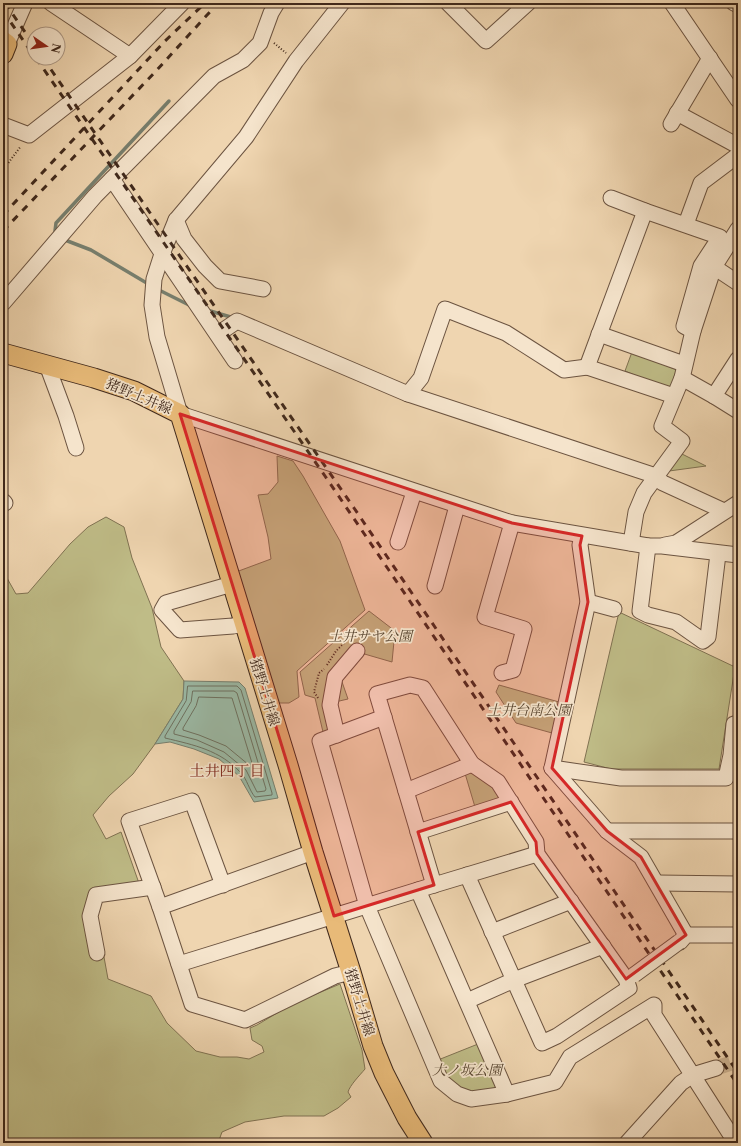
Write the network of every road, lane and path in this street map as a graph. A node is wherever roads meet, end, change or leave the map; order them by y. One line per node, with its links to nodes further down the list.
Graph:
1 (25, 3): 12 (street)
2 (51, 3): 13 (street)
3 (182, 3): 13 (street)
4 (277, 3): 11 (street)
5 (342, 3): 15 (street)
6 (528, 3): 9 (street)
7 (672, 3): 14 (street)
8 (734, 3): 10 (street)
9 (453, 5)
10 (738, 5)
11 (263, 35): 15 (path); 22 (street)
12 (4, 46)
13 (130, 56): 18 (street)
14 (710, 58): 16 (street); 19 (street)
15 (296, 61): 25 (street)
16 (738, 100)
17 (3, 125): 18 (street)
18 (29, 135): 21 (path)
19 (738, 146)
20 (738, 155): 26 (street)
21 (3, 170)
22 (112, 179): 28 (street); 32 (street)
23 (611, 198): 24 (street)
24 (645, 210): 26 (street); 35 (street)
25 (176, 220): 28 (street); 31 (street)
26 (686, 224): 33 (street)
27 (738, 229): 29 (street)
28 (162, 254): 34 (street); 46 (street)
29 (714, 267): 30 (street); 33 (street)
30 (738, 283)
31 (263, 289)
32 (3, 303)
33 (693, 332): 41 (street)
34 (218, 334): 38 (street); 42 (street)
35 (599, 334): 40 (street); 41 (street)
36 (3, 353): 39 (main road, 猪野土井線)
37 (738, 359): 44 (street)
38 (235, 361)
39 (47, 365): 46 (main road, 猪野土井線); 47 (street)
40 (587, 367): 42 (street); 43 (street)
41 (683, 371): 43 (street); 44 (street)
42 (408, 394): 48 (street)
43 (674, 396): 48 (street)
44 (714, 396): 45 (street)
45 (738, 411)
46 (180, 414): 49 (street); 60 (main road, 猪野土井線)
47 (76, 448)
48 (656, 478): 52 (street); 56 (street)
49 (414, 492): 51 (street); 55 (street)
50 (738, 503): 52 (street)
51 (457, 506): 53 (street); 61 (street)
52 (724, 511): 57 (street)
53 (512, 523): 54 (street); 67 (street)
54 (582, 536): 56 (street); 62 (street)
55 (398, 542)
56 (631, 543): 57 (street)
57 (655, 546): 58 (street); 58 (street)
58 (718, 554): 59 (street)
59 (738, 556)
60 (232, 584): 64 (main road, 猪野土井線); 64 (street)
61 (435, 586)
62 (588, 602): 63 (street); 72 (street)
63 (614, 609)
64 (244, 624): 79 (main road, 猪野土井線)
65 (351, 646): 66 (path); 70 (street)
66 (324, 670)
67 (502, 673)
68 (384, 717): 70 (street); 71 (street); 74 (street)
69 (738, 723): 73 (street)
70 (337, 735): 89 (street)
71 (472, 764): 74 (street); 75 (street)
72 (552, 768): 73 (street); 76 (street)
73 (732, 776)
74 (406, 790): 78 (street)
75 (511, 802): 78 (street); 80 (street)
76 (607, 831): 77 (street); 82 (street)
77 (738, 831)
78 (418, 832): 85 (street)
79 (312, 852): 84 (street); 91 (main road, 猪野土井線)
80 (537, 854): 81 (street); 88 (street)
81 (467, 875): 85 (street); 92 (street)
82 (657, 883): 83 (street); 94 (street)
83 (738, 884)
84 (223, 885): 86 (street); 90 (street)
85 (434, 885): 87 (street)
86 (153, 887): 90 (street); 96 (street)
87 (418, 890): 89 (street); 101 (street)
88 (571, 901): 92 (street); 95 (street)
89 (367, 906): 91 (street); 104 (street)
90 (160, 907): 97 (street)
91 (334, 916): 97 (street); 98 (main road, 猪野土井線)
92 (492, 932): 100 (street)
93 (738, 934): 94 (street)
94 (683, 938): 99 (street, bridge)
95 (603, 946): 99 (street); 100 (street)
96 (97, 952)
97 (179, 964): 98 (street)
98 (351, 972): 105 (main road, 猪野土井線)
99 (630, 977): 100 (street)
100 (514, 980): 101 (street)
101 (467, 1001): 104 (street)
102 (716, 1068): 103 (street)
103 (693, 1075): 104 (street); 106 (street); 107 (street)
104 (507, 1094)
105 (423, 1143)
106 (627, 1143)
107 (736, 1143)

